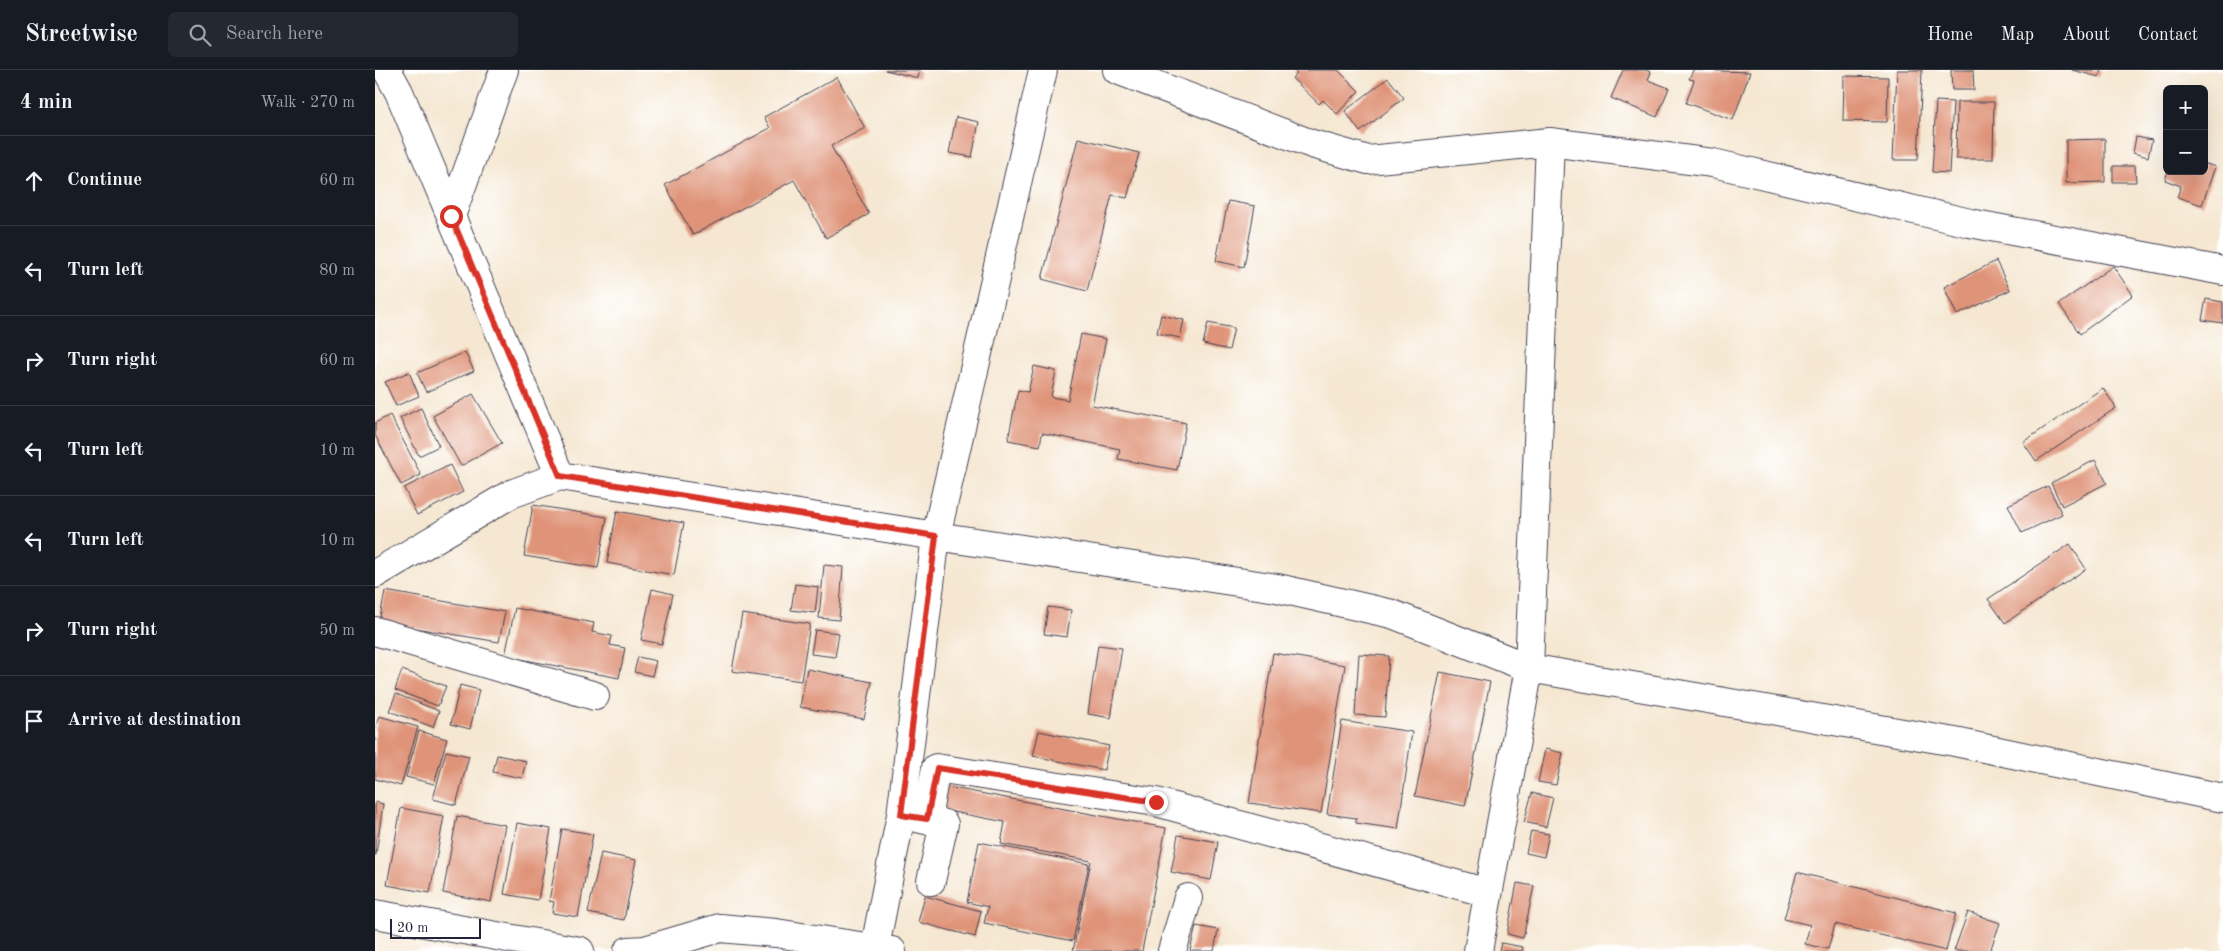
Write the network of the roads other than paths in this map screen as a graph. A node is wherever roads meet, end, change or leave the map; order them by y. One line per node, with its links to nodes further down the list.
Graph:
1 (503, 70): 6 (street)
2 (1043, 70): 9 (street)
3 (1117, 70): 5 (street)
4 (389, 75): 6 (street)
5 (1550, 142): 7 (street); 12 (street)
6 (451, 216): 8 (street)
7 (2223, 271)
8 (560, 476): 9 (street); 10 (street)
9 (936, 536): 12 (street); 15 (street)
10 (375, 574)
11 (375, 631): 13 (street)
12 (1529, 668): 14 (street); 17 (street)
13 (595, 696)
14 (2223, 798)
15 (914, 817): 16 (street); 17 (street); 21 (street)
16 (931, 881)
17 (1488, 894): 25 (street)
18 (1188, 898): 24 (street)
19 (375, 914): 22 (street)
20 (717, 939): 21 (street); 23 (street)
21 (884, 949)
22 (581, 951)
23 (628, 951)
24 (1172, 951)
25 (1478, 951)

